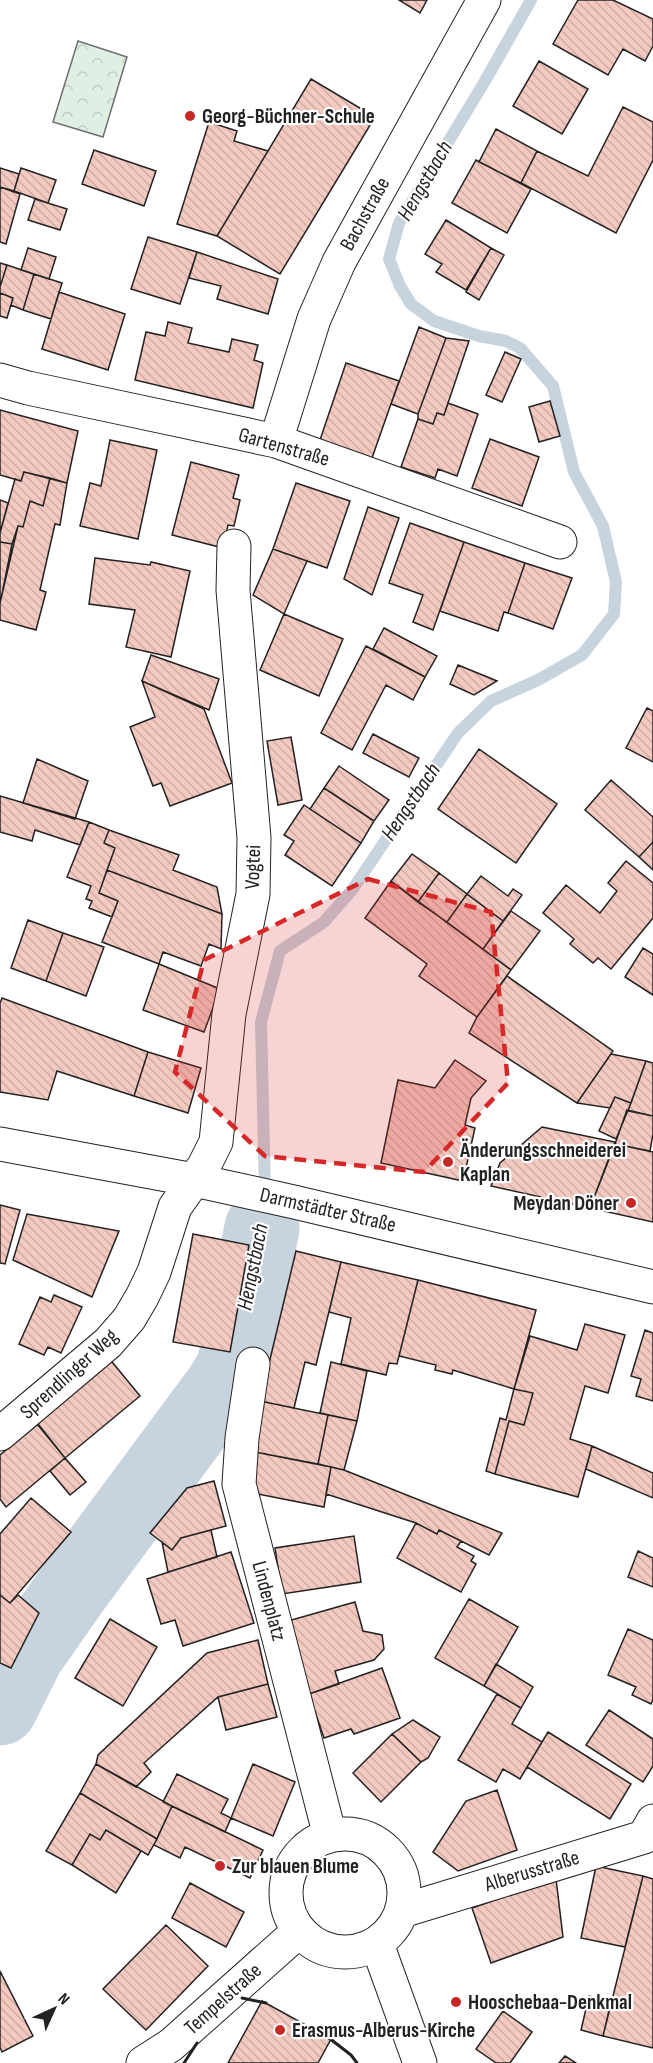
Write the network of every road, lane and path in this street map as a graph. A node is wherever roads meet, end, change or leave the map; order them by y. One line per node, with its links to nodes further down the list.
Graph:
1 (484, 0): 3 (street, Bachstraße)
2 (0, 380): 3 (street, Gartenstraße)
3 (276, 441): 4 (street, Gartenstraße)
4 (560, 542)
5 (234, 546): 7 (street, Vogtei)
6 (0, 1144): 7 (street, Darmstädter Straße)
7 (194, 1180): 8 (street, Darmstädter Straße); 10 (street, Sprendlinger Weg)
8 (653, 1287)
9 (253, 1364): 12 (street, Lindenplatz)
10 (0, 1434)
11 (650, 1833): 13 (street, Alberusstraße)
12 (330, 1836): 13 (street); 14 (street)
13 (402, 1911): 15 (street)
14 (299, 1931): 15 (street); 16 (street, Tempelstraße)
15 (377, 1944): 17 (street)
16 (143, 2063)
17 (420, 2063)

